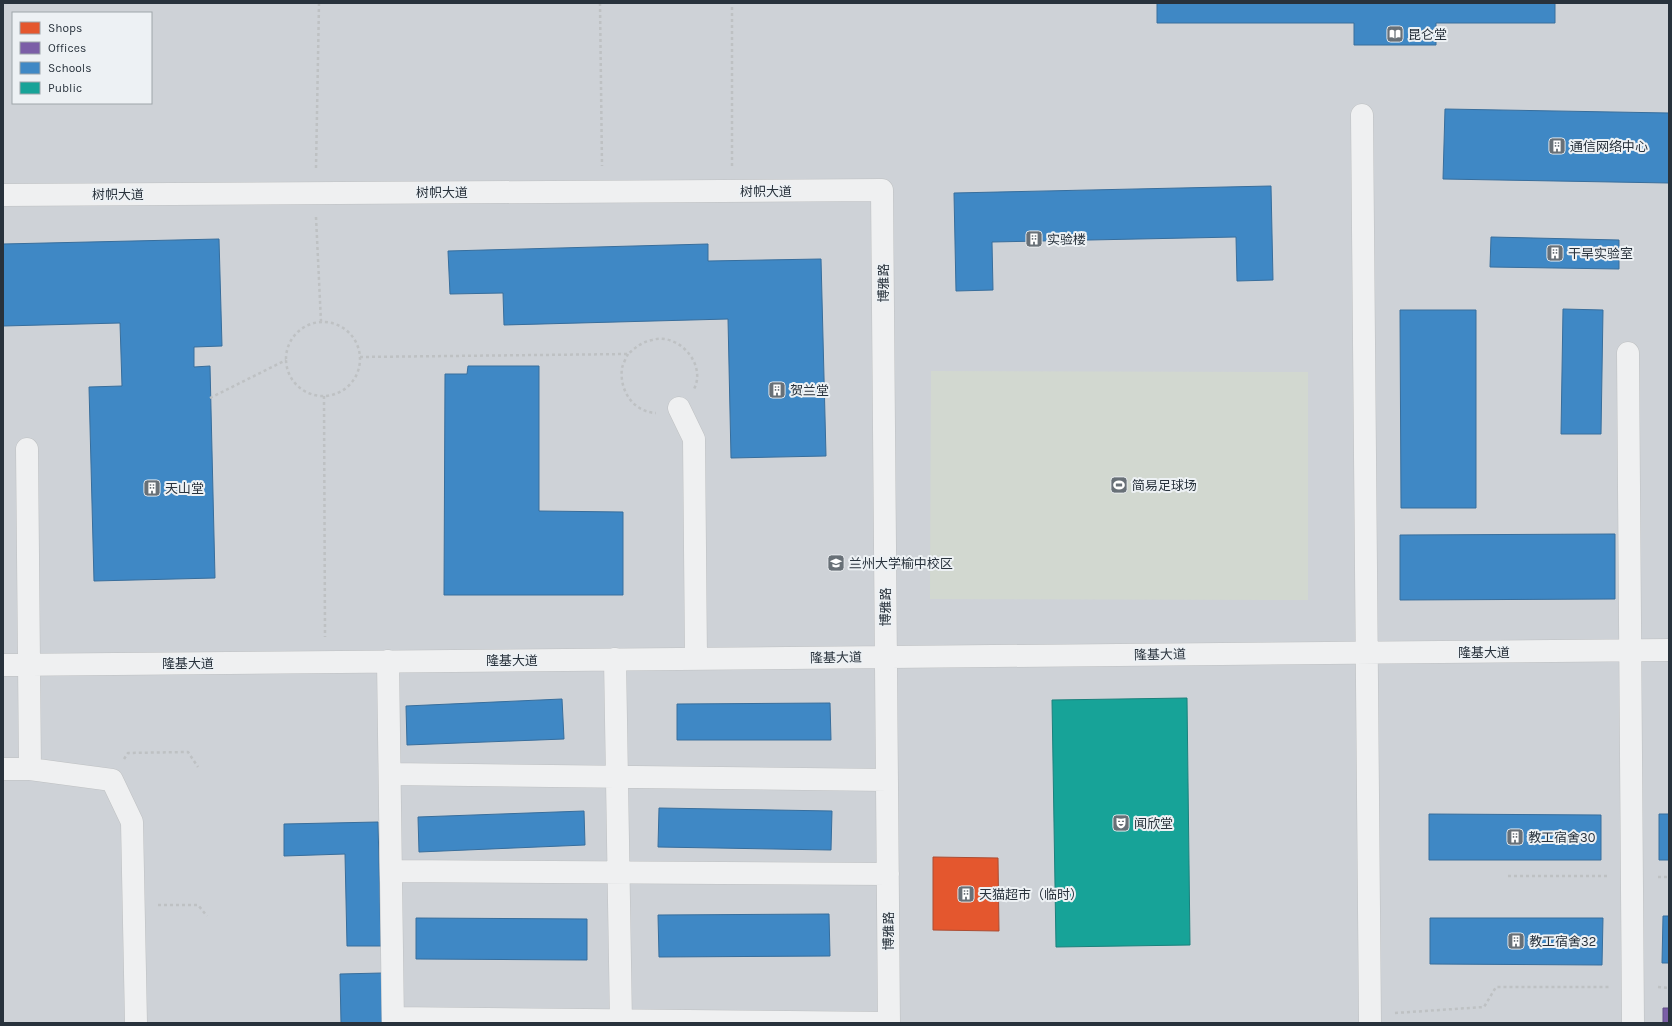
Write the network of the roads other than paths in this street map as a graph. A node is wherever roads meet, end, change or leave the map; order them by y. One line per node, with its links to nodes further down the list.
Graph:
1 (1362, 115): 9 (street)
2 (882, 190): 3 (street, 树帜大道); 10 (street, 博雅路)
3 (3, 195)
4 (1628, 353): 7 (street)
5 (679, 408): 11 (street)
6 (26, 449): 14 (street)
7 (1630, 650): 8 (street, 隆基大道); 9 (street, 隆基大道); 29 (street)
8 (1669, 650)
9 (1366, 653): 10 (street, 隆基大道); 24 (street)
10 (885, 657): 11 (street, 隆基大道); 20 (street, 博雅路)
11 (696, 658): 12 (street, 隆基大道)
12 (615, 659): 13 (street, 隆基大道); 19 (street)
13 (388, 661): 14 (street, 隆基大道); 18 (street)
14 (28, 664): 15 (street, 隆基大道); 17 (street)
15 (3, 665)
16 (3, 769): 17 (street)
17 (30, 769): 27 (street)
18 (390, 774): 19 (street); 21 (street)
19 (618, 777): 20 (street); 22 (street)
20 (887, 780): 23 (street, 博雅路)
21 (392, 871): 22 (street); 25 (street)
22 (619, 873): 23 (street); 26 (street)
23 (888, 874): 28 (street, 博雅路)
24 (1370, 1019)
25 (393, 1020): 26 (street)
26 (621, 1022): 28 (street)
27 (136, 1023)
28 (889, 1023)
29 (1633, 1023)

